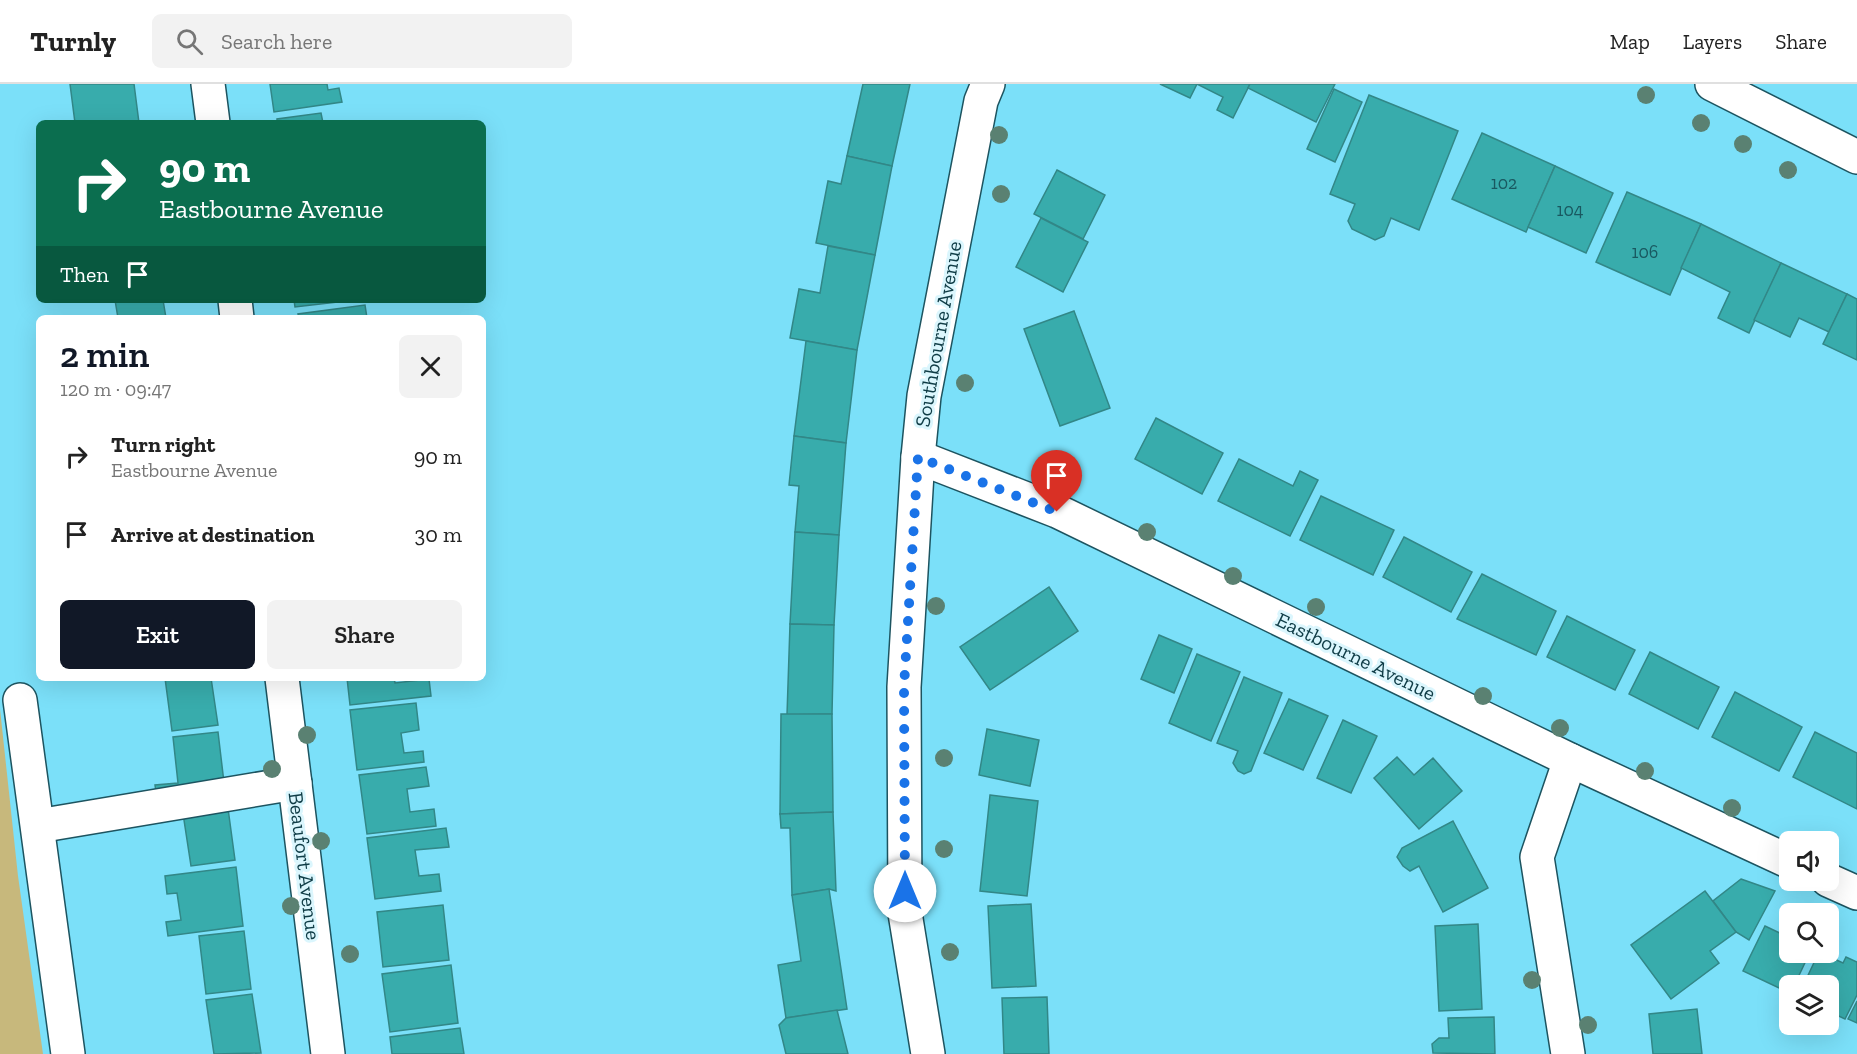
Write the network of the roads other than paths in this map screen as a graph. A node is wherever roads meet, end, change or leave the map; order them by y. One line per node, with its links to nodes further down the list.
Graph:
1 (208, 84): 4 (street)
2 (988, 84): 6 (street, Southbourne Avenue)
3 (1712, 84): 5 (street)
4 (213, 120)
5 (1857, 157)
6 (918, 457): 9 (street, Eastbourne Avenue); 17 (street, Southbourne Avenue)
7 (282, 681): 10 (street, Beaufort Avenue)
8 (20, 700): 11 (street)
9 (1570, 760): 12 (street, Eastbourne Avenue); 18 (street)
10 (295, 783): 11 (street); 16 (street, Beaufort Avenue)
11 (38, 825): 15 (street)
12 (1779, 857)
13 (1839, 885): 14 (street)
14 (1857, 893)
15 (68, 1054)
16 (328, 1054)
17 (928, 1054)
18 (1568, 1054)

